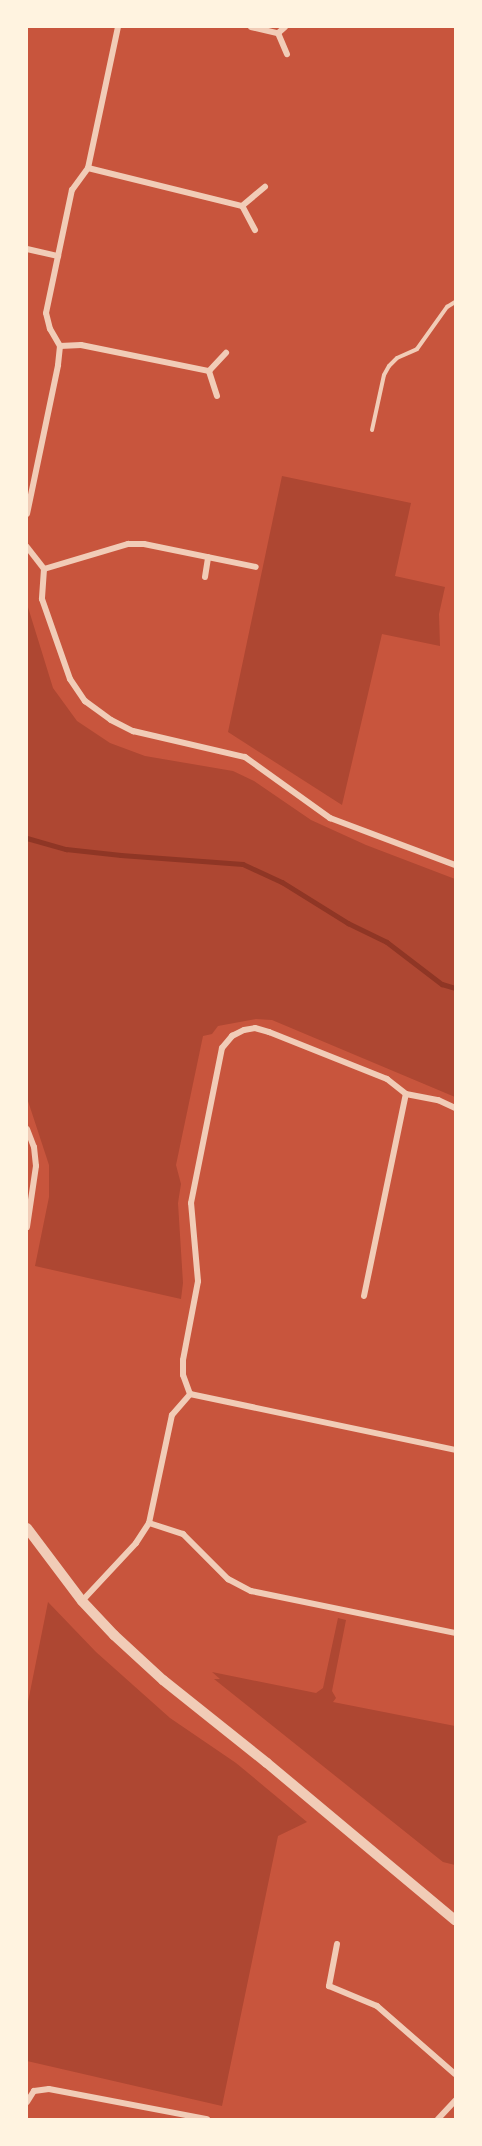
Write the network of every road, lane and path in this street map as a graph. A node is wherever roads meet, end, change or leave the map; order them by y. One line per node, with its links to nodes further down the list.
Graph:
1 (118, 27): 6 (street)
2 (251, 27): 4 (street)
3 (285, 27): 4 (street)
4 (278, 33): 5 (street)
5 (287, 54)
6 (88, 168): 8 (street); 11 (street)
7 (265, 187): 8 (street)
8 (242, 206): 9 (street)
9 (255, 230)
10 (27, 249): 11 (street)
11 (58, 256): 13 (street)
12 (455, 302): 17 (lane)
13 (60, 346): 15 (street); 18 (street)
14 (226, 353): 15 (street)
15 (209, 371): 16 (street)
16 (217, 396)
17 (372, 430)
18 (27, 514)
19 (27, 547): 22 (street)
20 (208, 557): 21 (street); 22 (street); 23 (street)
21 (256, 567)
22 (44, 569): 24 (street)
23 (205, 577)
24 (455, 865)
25 (406, 1094): 26 (street); 29 (street); 30 (street)
26 (455, 1108)
27 (27, 1129): 28 (street)
28 (27, 1227)
29 (364, 1296)
30 (190, 1394): 31 (street); 32 (street)
31 (455, 1450)
32 (149, 1523): 34 (street); 35 (street)
33 (27, 1528): 34 (street)
34 (82, 1601): 36 (street)
35 (455, 1634)
36 (455, 1920)
37 (337, 1944): 38 (street)
38 (455, 2074)
39 (455, 2101): 42 (street)
40 (27, 2102): 41 (street)
41 (207, 2119)
42 (438, 2119)

